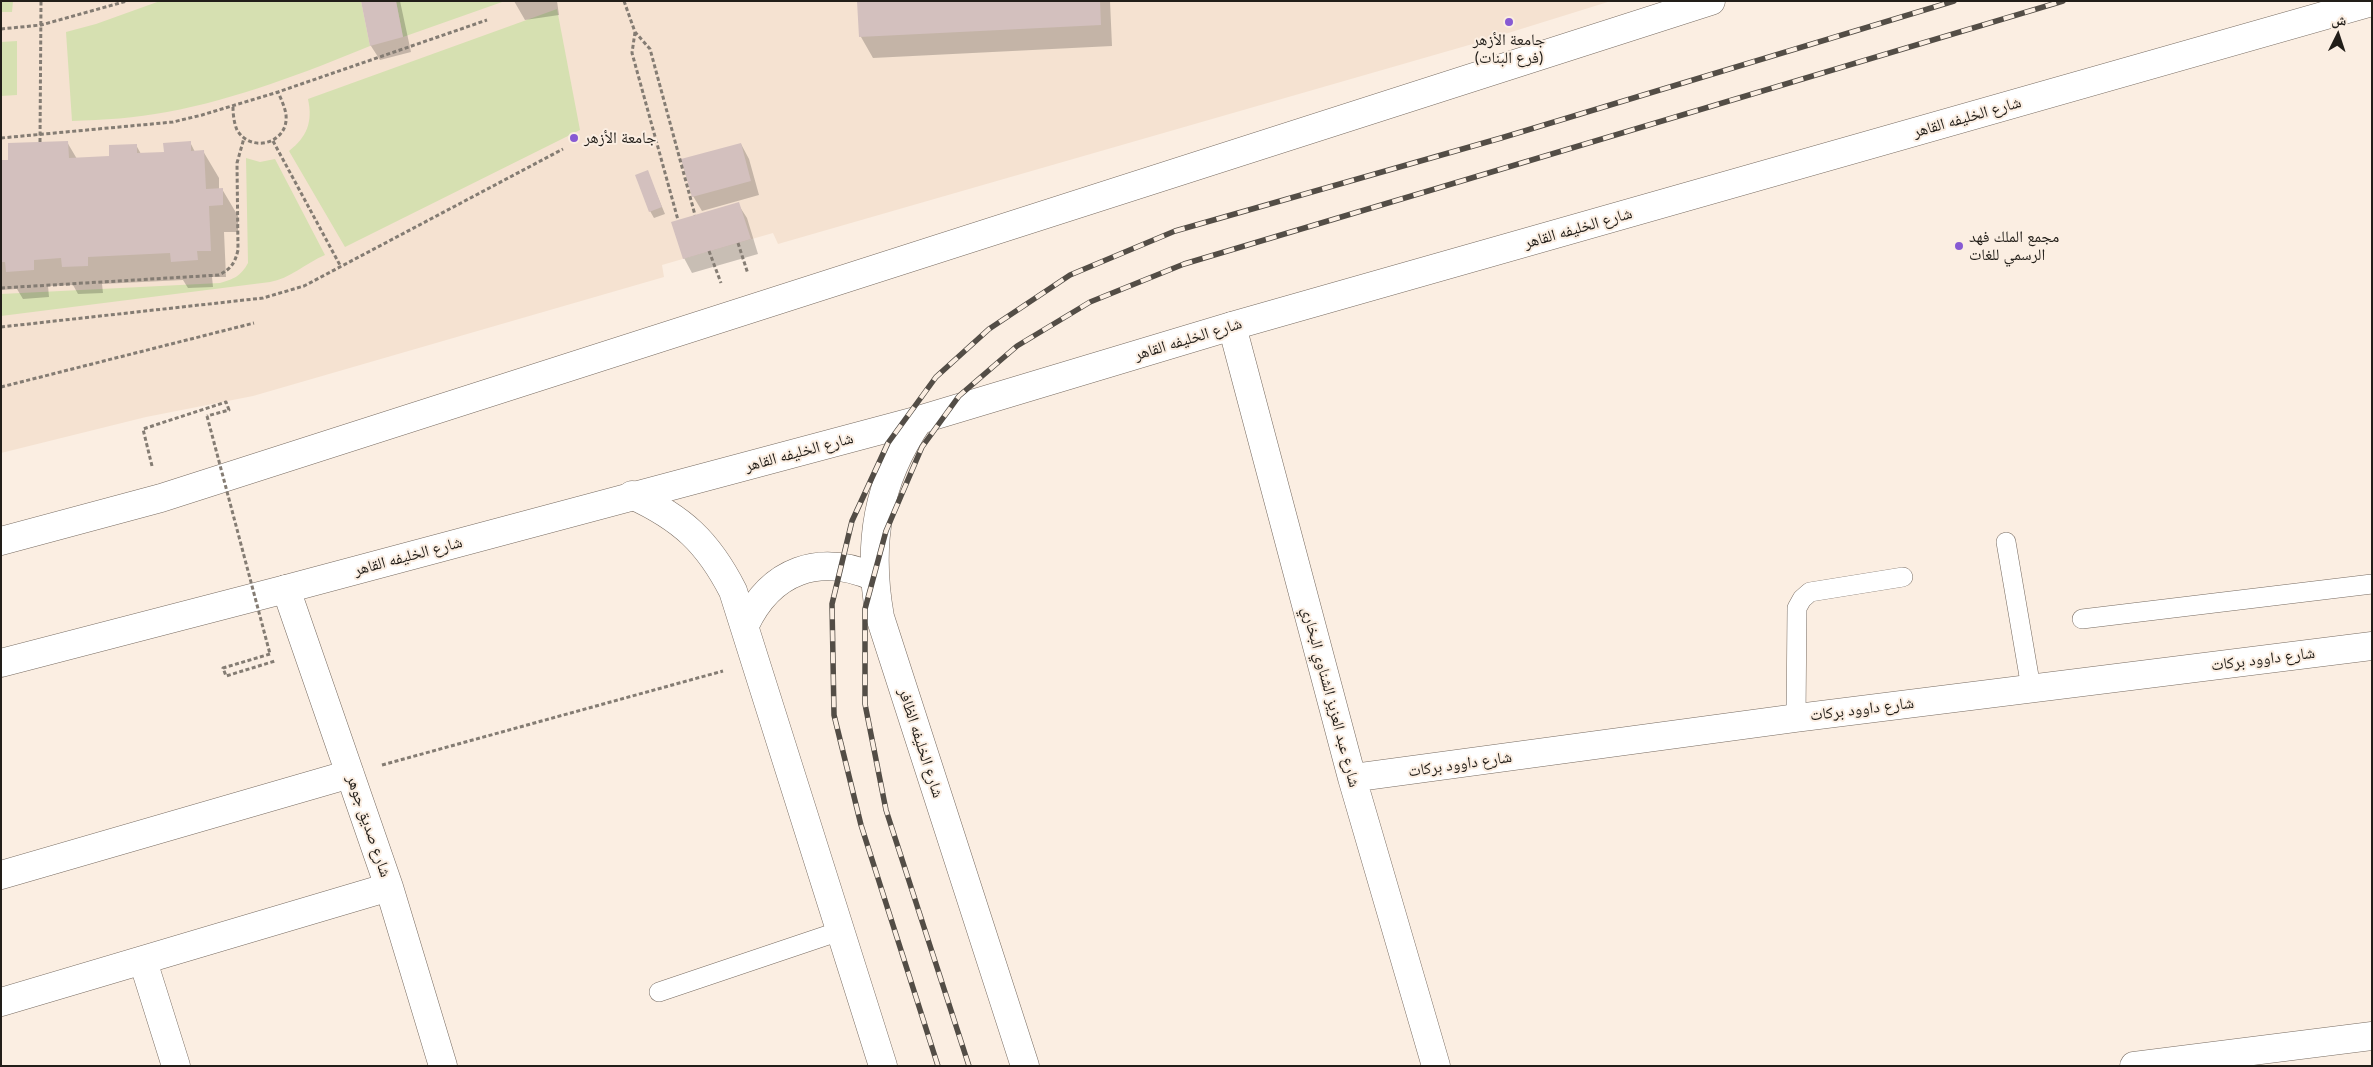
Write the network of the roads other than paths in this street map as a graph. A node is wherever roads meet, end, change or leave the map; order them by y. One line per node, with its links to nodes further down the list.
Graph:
1 (1711, 1): 6 (street)
2 (2372, 2): 3 (street, شارع الخليفه القاهر)
3 (1232, 326): 4 (street, شارع الخليفه القاهر); 19 (street, شارع عبد العزيز الشناوي البخاري)
4 (919, 420): 5 (street, شارع الخليفه القاهر); 8 (street, شارع الخليفه الظافر)
5 (632, 495): 11 (street, شارع الخليفه القاهر); 13 (street)
6 (1, 541)
7 (2006, 542): 16 (lane)
8 (874, 577): 13 (street); 30 (street, شارع الخليفه الظافر)
9 (1903, 577): 17 (lane)
10 (2372, 584): 12 (lane)
11 (286, 589): 15 (street, شارع الخليفه القاهر); 18 (street, شارع صديق جوهر)
12 (2082, 619)
13 (744, 625): 22 (street)
14 (2372, 646): 16 (street, شارع داوود بركات)
15 (1, 663)
16 (2031, 688): 17 (street, شارع داوود بركات)
17 (1796, 718): 19 (street, شارع داوود بركات)
18 (350, 774): 20 (street); 21 (street, شارع صديق جوهر)
19 (1352, 778): 31 (street, شارع عبد العزيز الشناوي البخاري)
20 (1, 874)
21 (389, 887): 23 (street); 28 (street, شارع صديق جوهر)
22 (840, 931): 24 (lane); 29 (street)
23 (143, 961): 25 (street); 27 (street)
24 (659, 992)
25 (1, 1002)
26 (2372, 1036): 32 (street)
27 (176, 1066)
28 (443, 1066)
29 (883, 1066)
30 (1026, 1066)
31 (1436, 1066)
32 (2134, 1066)

